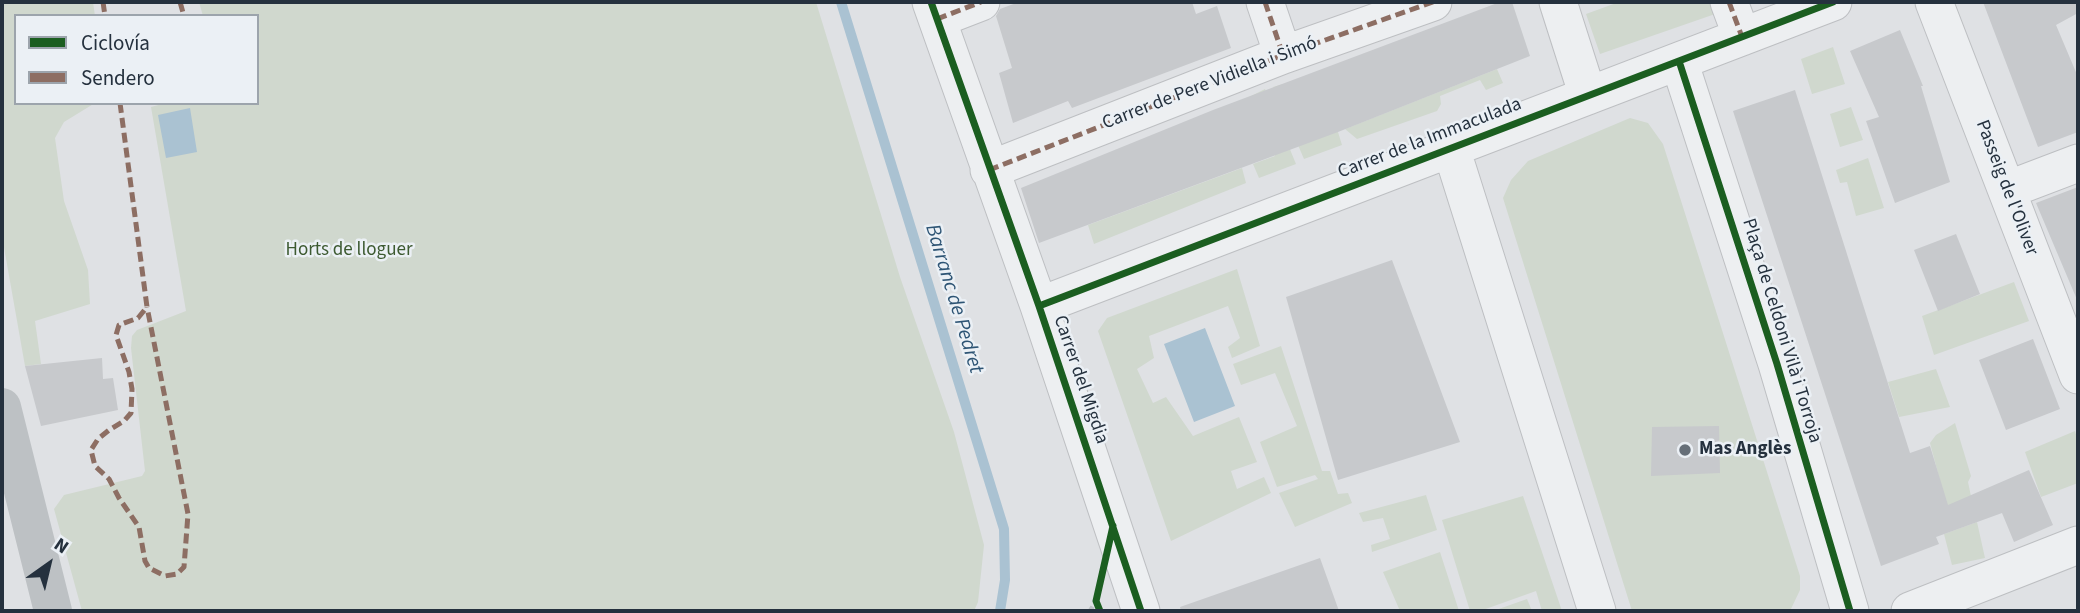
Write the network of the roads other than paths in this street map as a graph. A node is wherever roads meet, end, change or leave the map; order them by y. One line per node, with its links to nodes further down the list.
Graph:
1 (981, 2): 8 (street)
2 (1265, 2): 10 (street)
3 (1433, 2): 10 (street, Carrer de Pere Vidiella i Simó)
4 (1558, 2): 12 (street)
5 (1729, 2): 9 (street)
6 (1833, 2): 9 (street, Carrer de la Immaculada)
7 (1934, 2): 16 (street, Passeig de l'Oliver)
8 (934, 11): 15 (street, Carrer del Migdia)
9 (1742, 37): 11 (street, Carrer de la Immaculada)
10 (1283, 55): 15 (street, Carrer de Pere Vidiella i Simó)
11 (1679, 61): 12 (street, Carrer de la Immaculada); 24 (street, Plaça de Celdoni Vilà i Torroja)
12 (1588, 96): 13 (street, Carrer de la Immaculada)
13 (1451, 148): 17 (street, Carrer de la Immaculada); 23 (street)
14 (2078, 163): 16 (street)
15 (989, 170): 17 (street, Carrer del Migdia)
16 (2007, 190): 18 (street, Passeig de l'Oliver)
17 (1039, 306): 22 (street, Carrer del Migdia)
18 (2078, 374)
19 (2, 407): 21 (street)
20 (2078, 545): 25 (street)
21 (53, 611)
22 (1142, 611)
23 (1597, 611)
24 (1850, 611)
25 (1910, 611)

